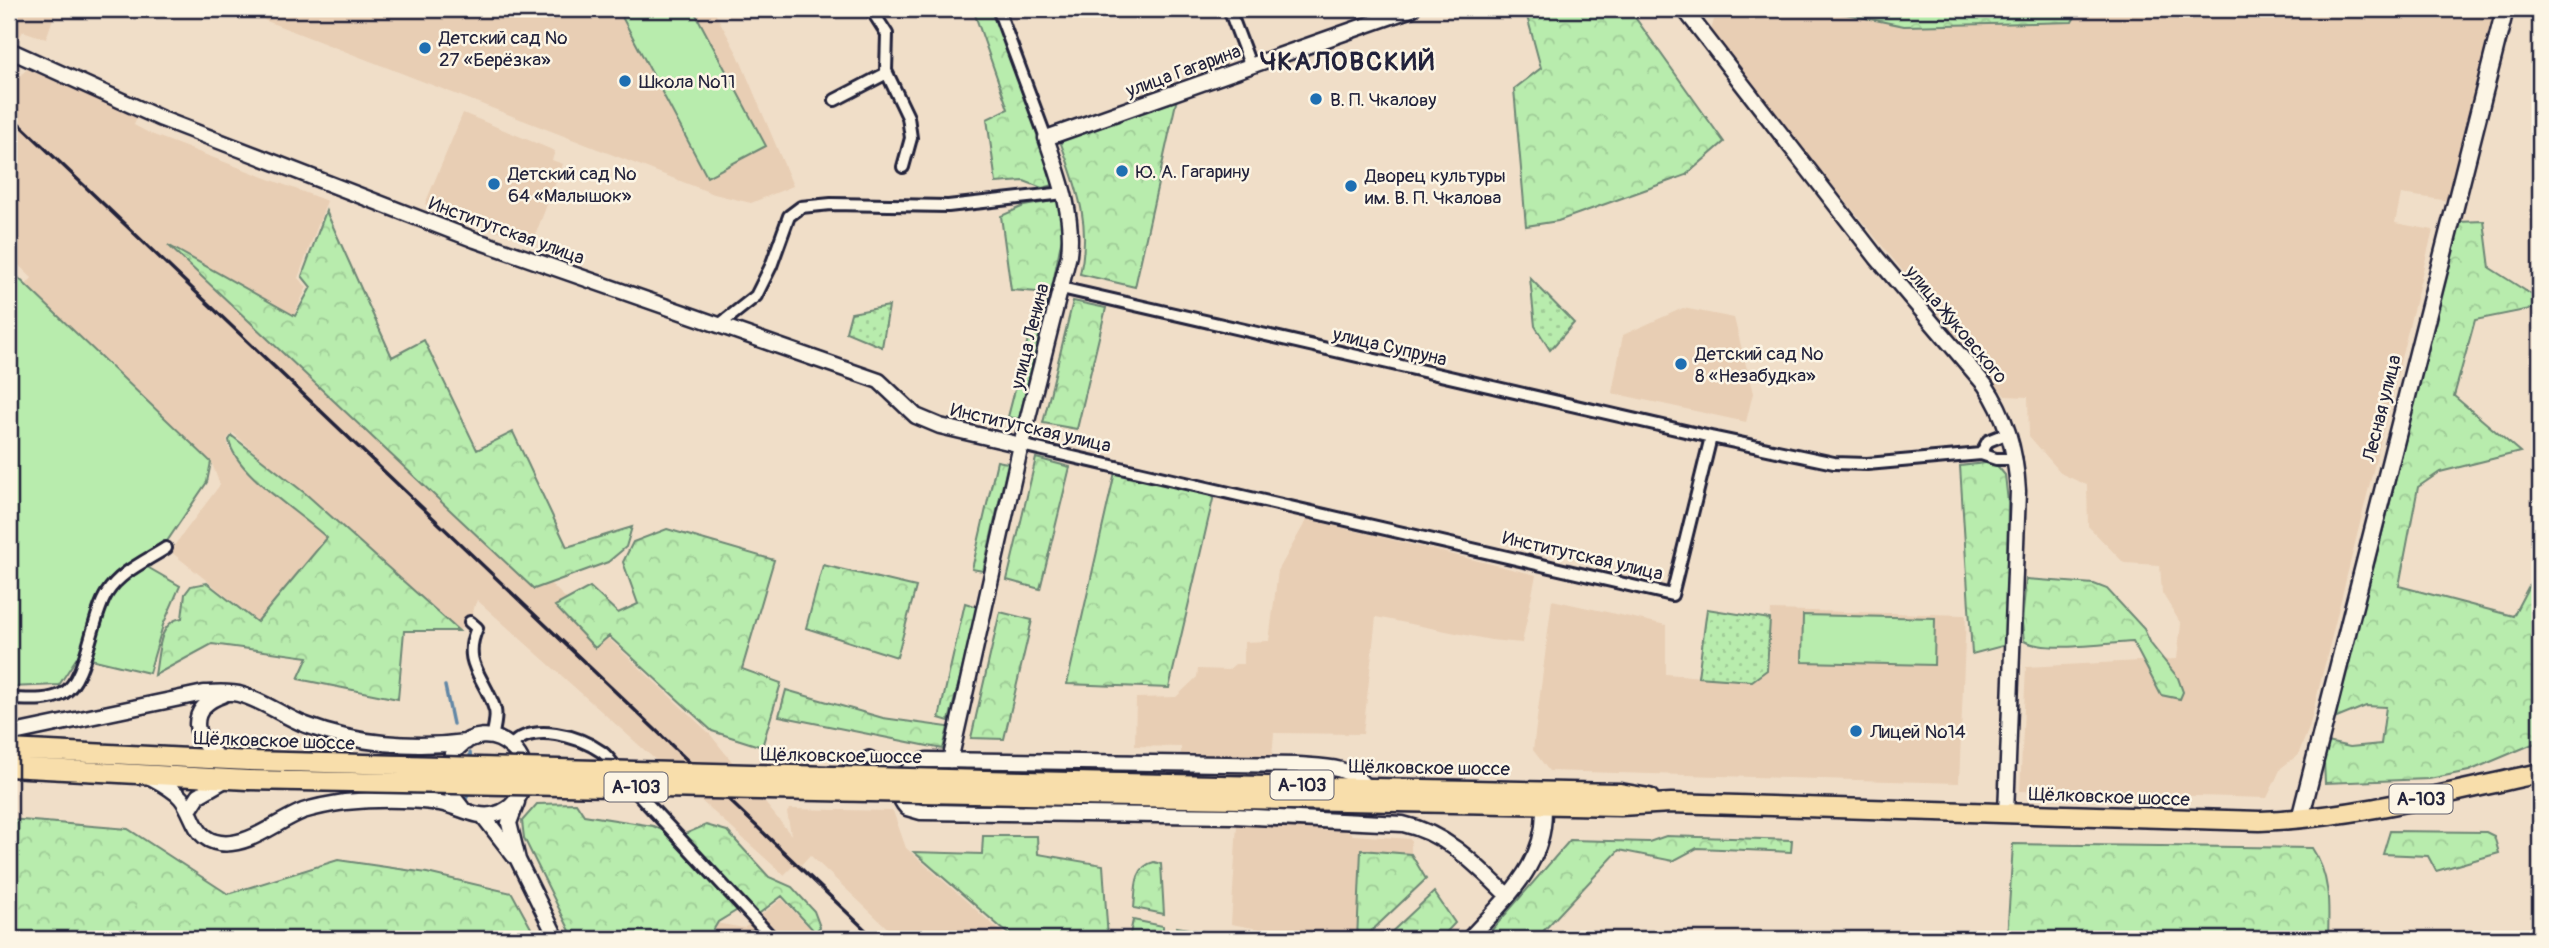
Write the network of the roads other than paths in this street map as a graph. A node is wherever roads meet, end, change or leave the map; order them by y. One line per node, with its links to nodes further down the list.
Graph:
1 (871, 9): 9 (street)
2 (998, 9): 11 (street, улица Ленина)
3 (1229, 9): 8 (street)
4 (1412, 9): 8 (street, улица Гагарина)
5 (1684, 9): 16 (street, улица Жуковского)
6 (2505, 9): 53 (main road, Лесная улица)
7 (9, 50): 15 (street, Институтская улица)
8 (1251, 66): 11 (street, улица Гагарина)
9 (887, 73): 10 (street); 12 (street)
10 (835, 100)
11 (1046, 138): 13 (street, улица Ленина)
12 (903, 167)
13 (1064, 193): 14 (street, улица Ленина); 15 (street)
14 (1061, 288): 17 (street, улица Супруна); 18 (street, улица Ленина)
15 (718, 326): 18 (street, Институтская улица)
16 (2008, 433): 19 (street); 20 (street, улица Жуковского)
17 (1712, 438): 18 (street, Институтская улица); 19 (street)
18 (1021, 445): 32 (street, улица Ленина)
19 (1981, 454): 20 (street)
20 (2016, 459): 51 (street, улица Жуковского)
21 (166, 548): 24 (street)
22 (470, 622): 26 (street)
23 (228, 693): 25 (street); 29 (street); 31 (street)
24 (9, 699)
25 (9, 734)
26 (492, 737): 27 (street); 28 (street)
27 (466, 742): 29 (street); 33 (street)
28 (511, 746): 44 (street); 60 (street)
29 (425, 748): 33 (street)
30 (9, 749): 31 (main road, Щёлковское шоссе / А-103)
31 (223, 760): 42 (main road, Щёлковское шоссе / А-103, bridge)
32 (950, 761): 37 (street, А-103); 41 (street, А-103)
33 (447, 766): 40 (street)
34 (850, 766): 37 (street)
35 (9, 767): 38 (main road, Щёлковское шоссе / А-103)
36 (2540, 773): 53 (main road, Щёлковское шоссе / А-103)
37 (904, 774): 57 (street, А-103)
38 (150, 777): 39 (main road, Щёлковское шоссе / А-103); 50 (street)
39 (225, 780): 42 (main road, Щёлковское шоссе / А-103, bridge); 50 (street)
40 (446, 781): 45 (street); 49 (street)
41 (1365, 786): 42 (main road, Щёлковское шоссе / А-103); 43 (main road, Щёлковское шоссе / А-103)
42 (1024, 788): 47 (main road, Щёлковское шоссе / А-103)
43 (1539, 798): 46 (main road, Щёлковское шоссе / А-103); 47 (main road, Щёлковское шоссе / А-103); 48 (main road, Щёлковское шоссе / А-103); 54 (street)
44 (518, 799): 52 (street); 55 (street)
45 (411, 801): 49 (street); 50 (street)
46 (1671, 803): 48 (main road, Щёлковское шоссе / А-103); 51 (main road, Щёлковское шоссе / А-103)
47 (1509, 804): 54 (street)
48 (1578, 806): 54 (street)
49 (462, 808): 52 (street)
50 (190, 809)
51 (2006, 814): 53 (main road, Щёлковское шоссе / А-103)
52 (483, 816): 55 (street)
53 (2300, 819)
54 (1540, 838): 56 (street)
55 (518, 860): 59 (street)
56 (1526, 875): 57 (street); 58 (street)
57 (1491, 880): 58 (street, А-103); 61 (street)
58 (1508, 896): 61 (street)
59 (557, 939)
60 (773, 939)
61 (1468, 939)

